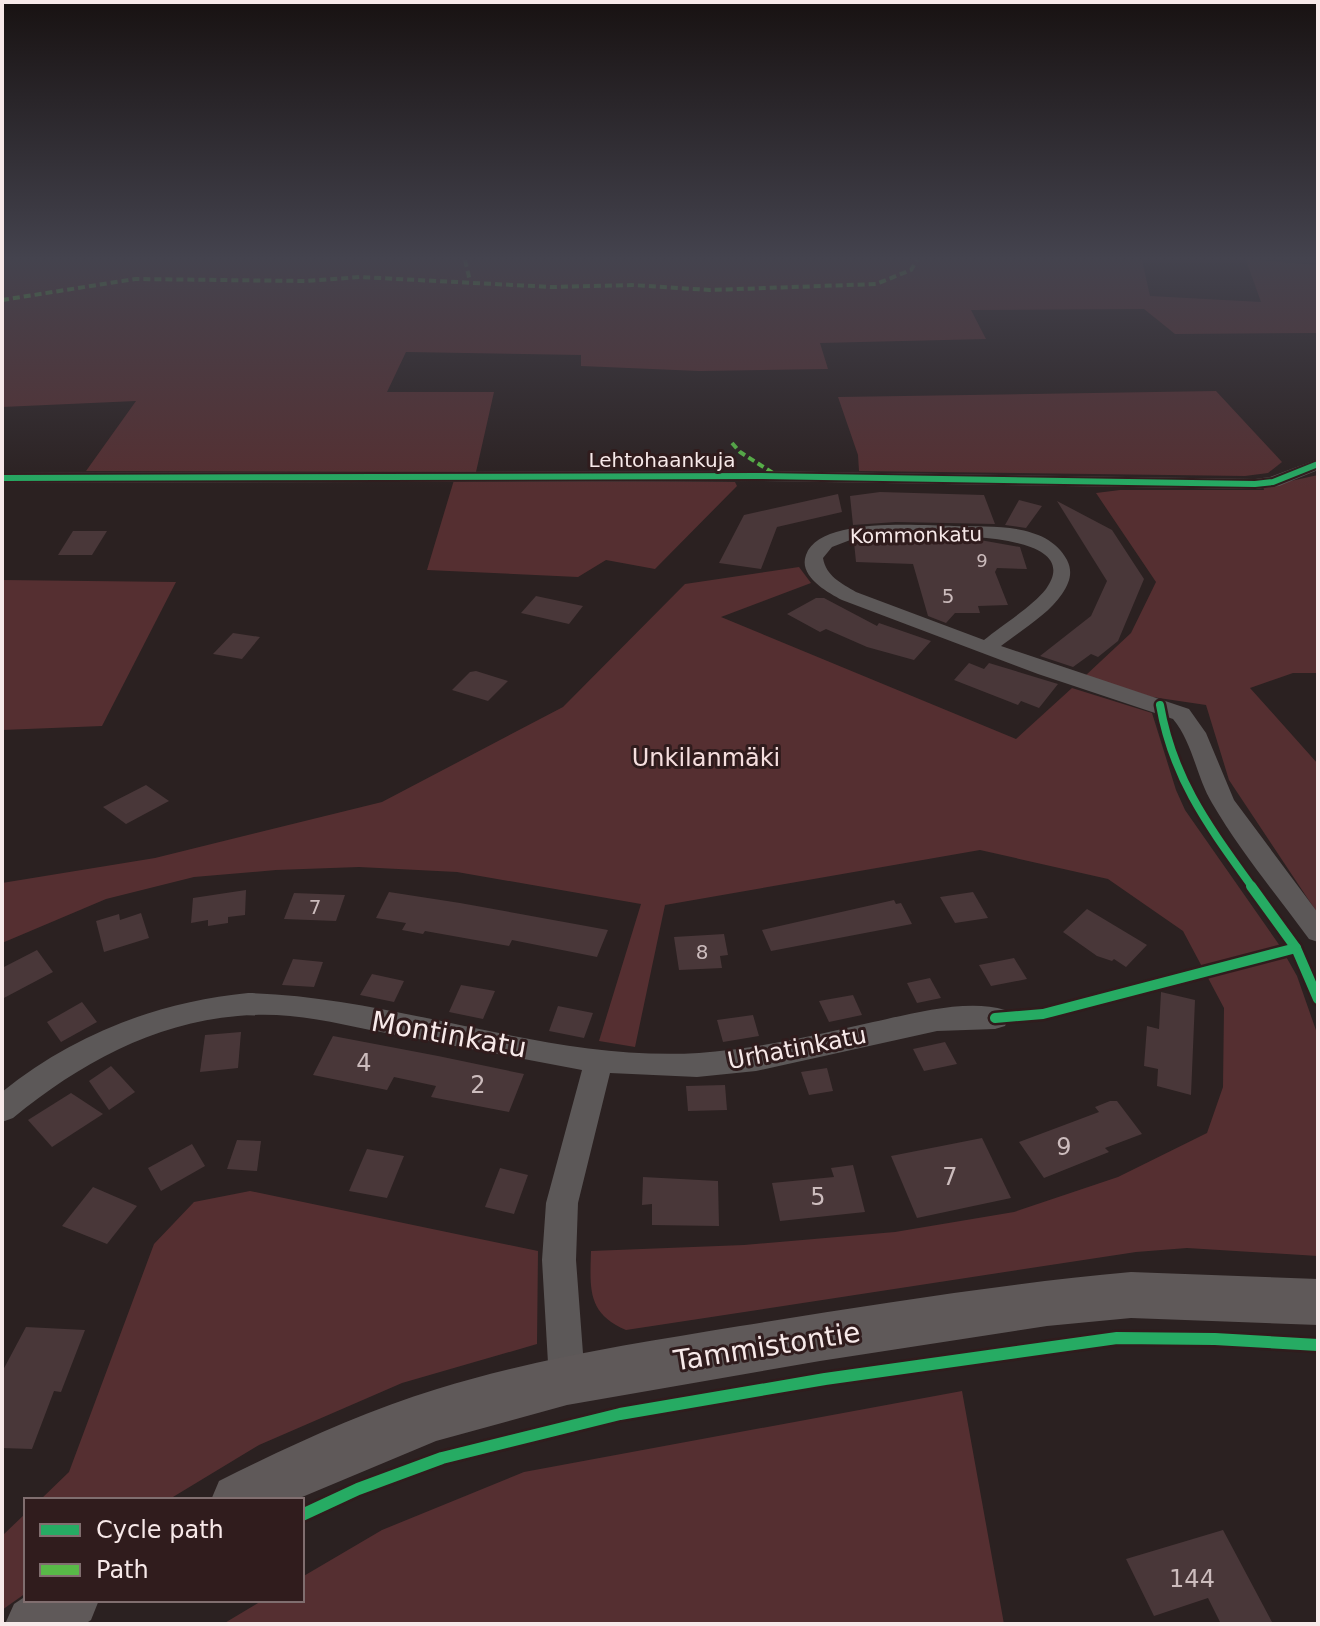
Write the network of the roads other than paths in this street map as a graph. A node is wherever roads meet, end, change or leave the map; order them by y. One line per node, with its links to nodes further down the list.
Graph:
1 (1318, 464): 2 (street, Lehtohaankuja)
2 (2, 478)
3 (988, 647): 3 (street, Kommonkatu); 4 (street, Kommonkatu)
4 (1318, 932)
5 (995, 1018): 6 (street, Urhatinkatu)
6 (599, 1061): 7 (street, Montinkatu); 9 (street)
7 (2, 1109)
8 (1318, 1302): 9 (street, Tammistontie)
9 (567, 1380): 10 (street, Tammistontie)
10 (242, 1498)
11 (68, 1602): 12 (street)
12 (34, 1624)

